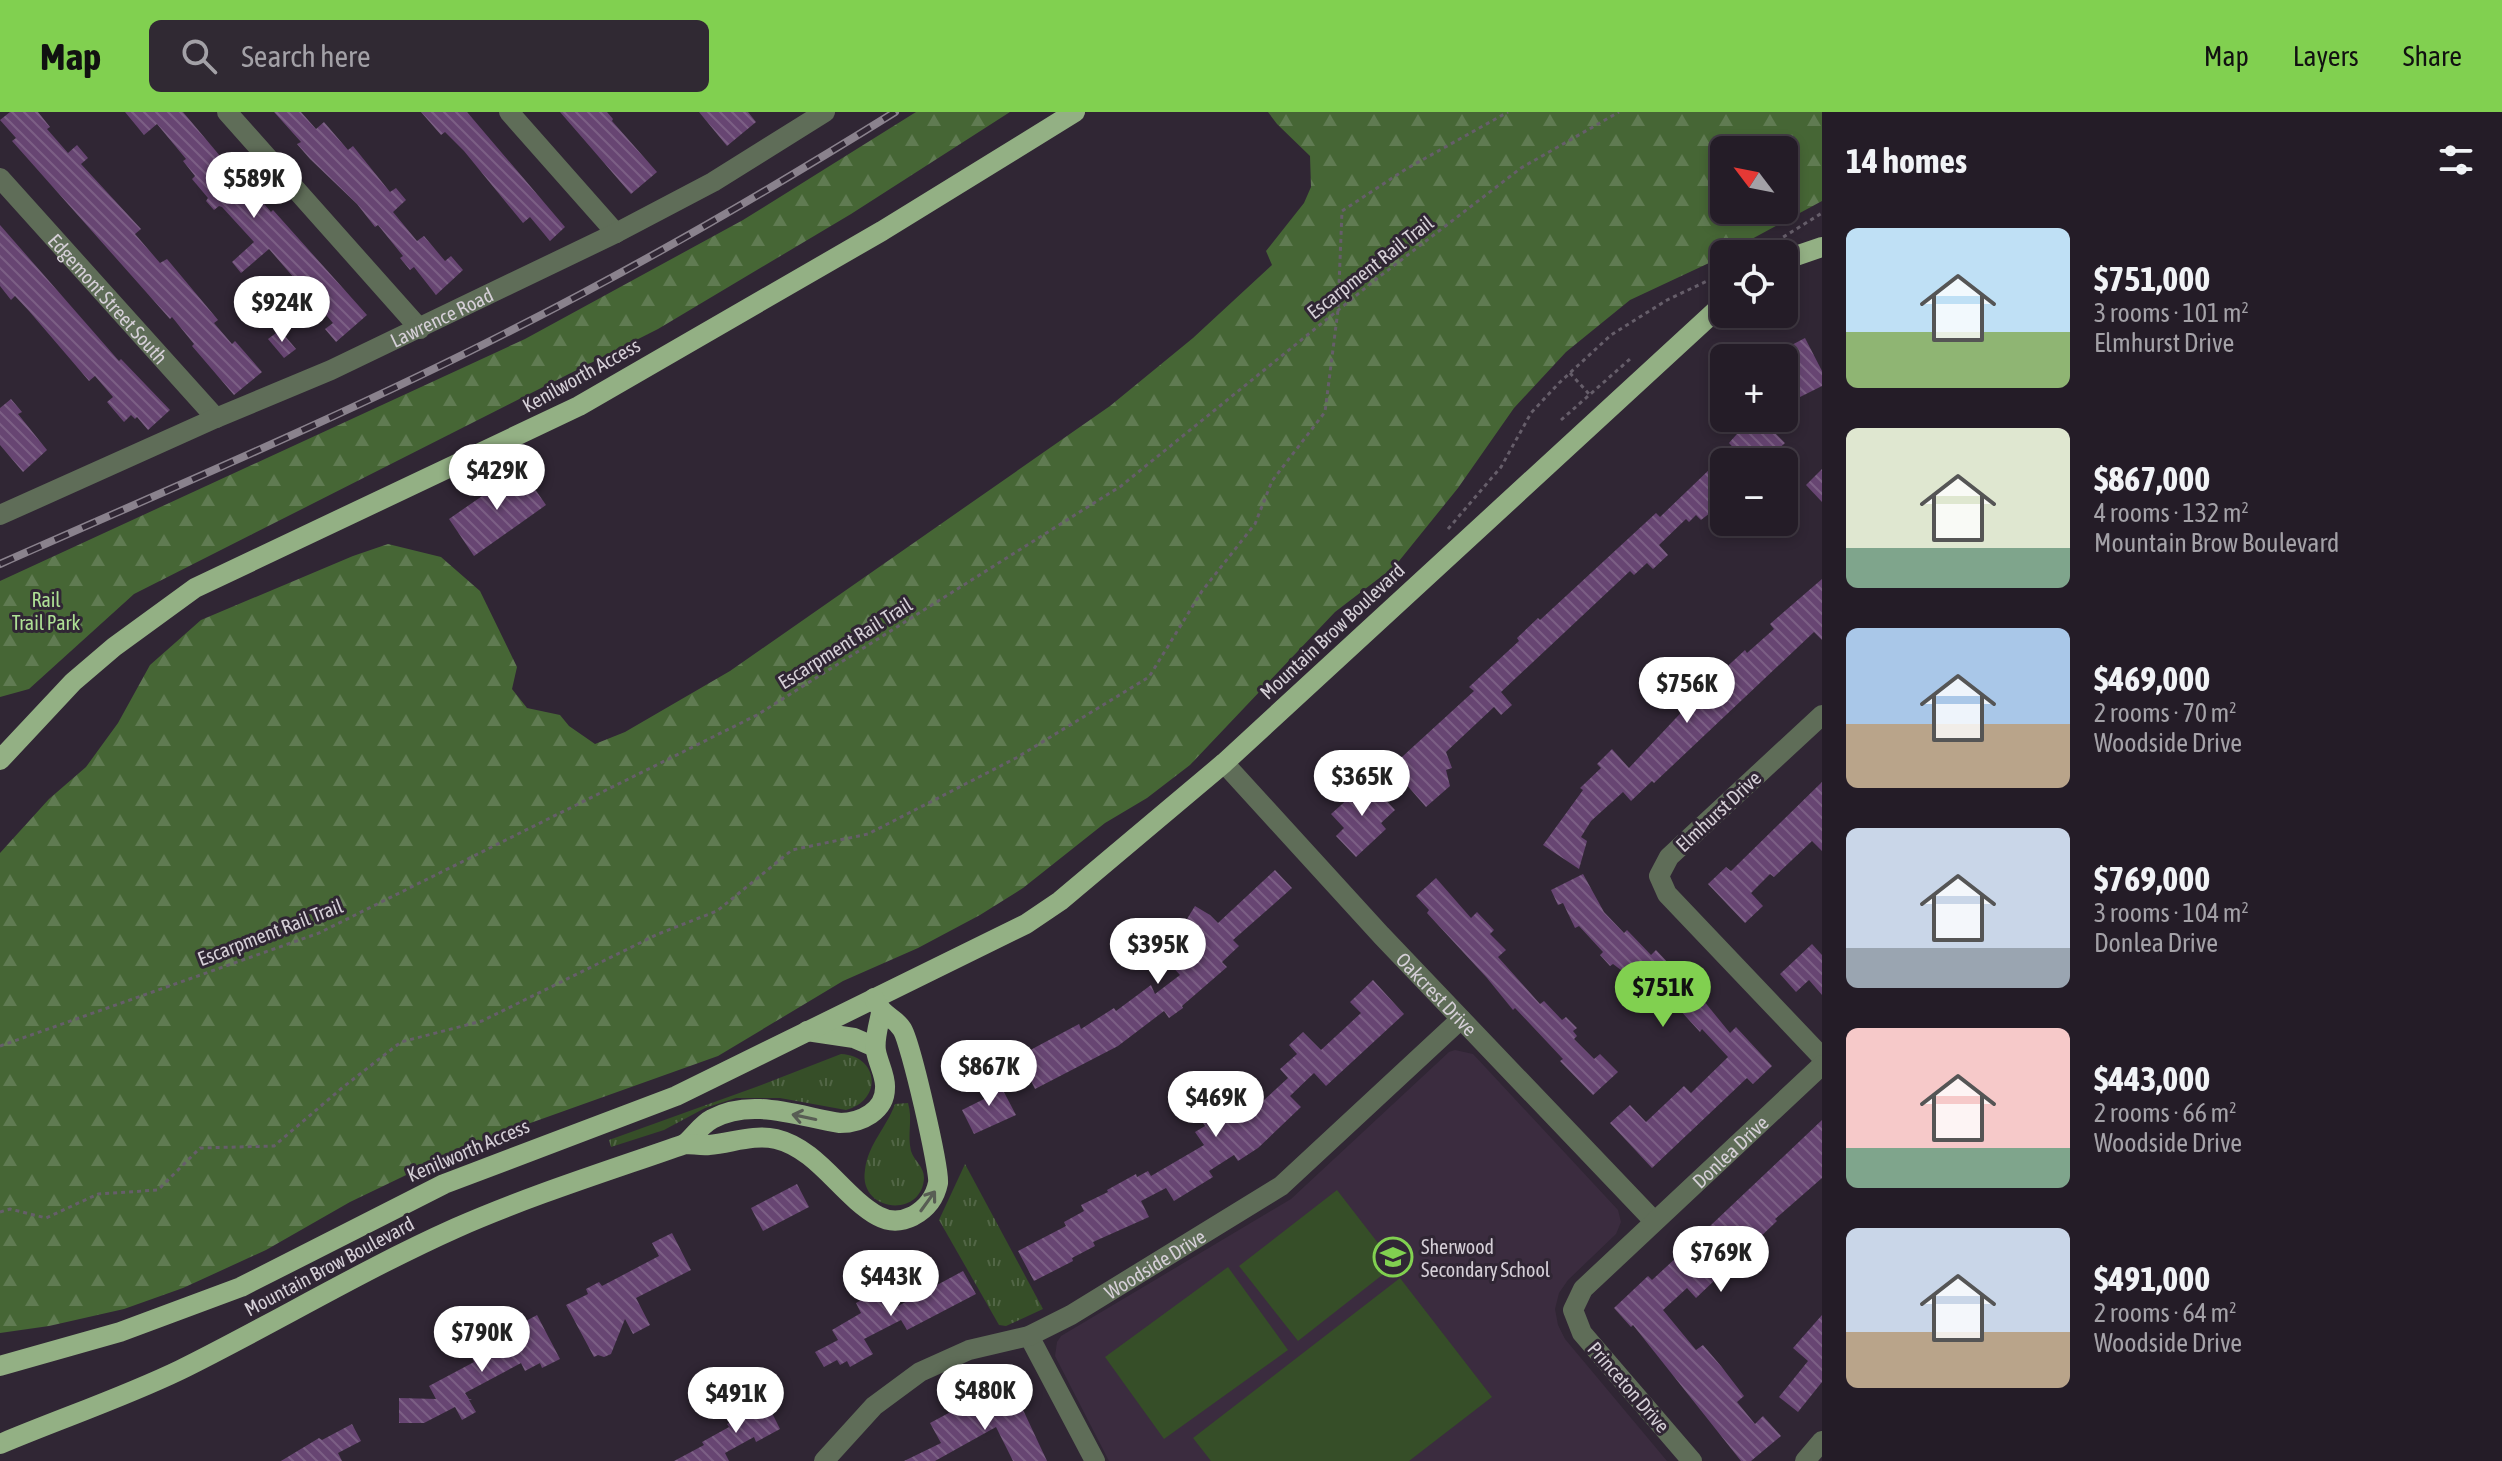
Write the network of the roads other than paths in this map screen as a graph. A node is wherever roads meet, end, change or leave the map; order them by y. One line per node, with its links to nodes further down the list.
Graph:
1 (227, 112): 11 (street)
2 (509, 112): 7 (street)
3 (825, 112): 5 (street, Lawrence Road)
4 (1075, 112): 15 (main road, Kenilworth Access)
5 (800, 118): 7 (street, Lawrence Road)
6 (0, 178): 12 (street, Edgemont Street South)
7 (616, 233): 11 (street, Lawrence Road)
8 (1822, 247): 9 (main road)
9 (1798, 255)
10 (1710, 316): 16 (main road, Mountain Brow Boulevard)
11 (420, 329): 12 (street, Lawrence Road)
12 (216, 418): 13 (street, Lawrence Road)
13 (4, 507)
14 (1822, 715): 22 (street, Elmhurst Drive)
15 (0, 760)
16 (1224, 763): 17 (main road, Mountain Brow Boulevard); 19 (street, Oakcrest Drive)
17 (949, 964): 18 (main road, Kenilworth Access)
18 (878, 1005): 20 (main road, Kenilworth Access); 21 (main road, Mountain Brow Boulevard); 24 (main road, Mountain Brow Boulevard, one-way to 18)
19 (1461, 1019): 25 (street, Oakcrest Drive); 27 (street, Woodside Drive)
20 (807, 1031): 21 (main road); 28 (main road, Kenilworth Access)
21 (875, 1047): 24 (main road, Mountain Brow Boulevard, one-way to 24)
22 (1822, 1057)
23 (1822, 1065): 25 (street, Donlea Drive)
24 (685, 1144): 30 (main road, Mountain Brow Boulevard)
25 (1654, 1221): 26 (street, Donlea Drive)
26 (1573, 1310): 33 (street, Princeton Drive)
27 (1029, 1336): 31 (street, Woodside Drive); 32 (street)
28 (0, 1366)
29 (1822, 1441): 34 (street)
30 (0, 1444)
31 (824, 1461)
32 (1095, 1461)
33 (1692, 1461)
34 (1805, 1461)

